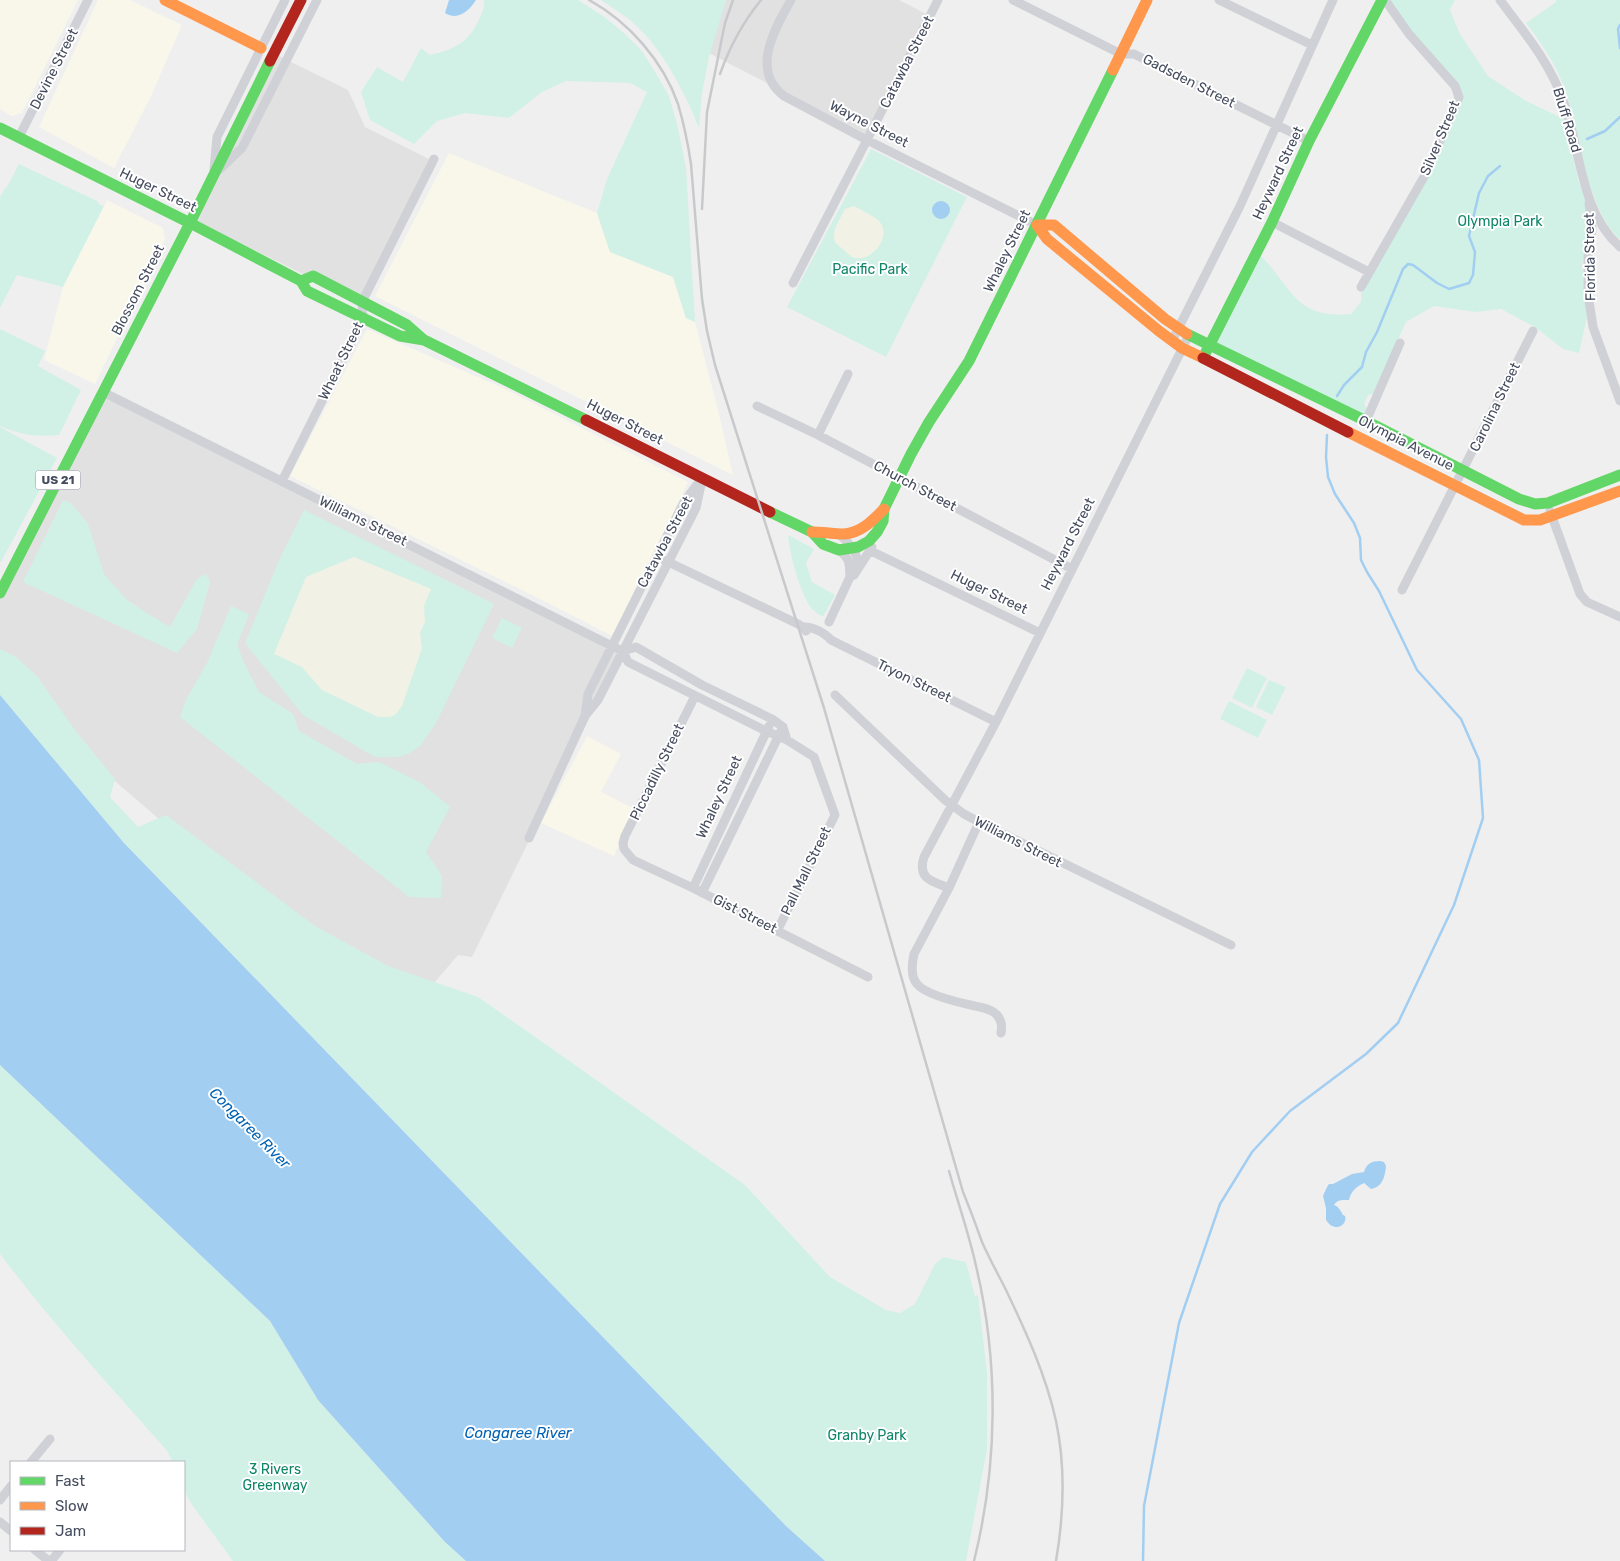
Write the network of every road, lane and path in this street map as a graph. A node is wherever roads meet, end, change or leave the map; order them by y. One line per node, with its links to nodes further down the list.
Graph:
1 (88, 0): 19 (street, Devine Street)
2 (164, 0): 15 (main road)
3 (286, 0): 15 (street)
4 (301, 0): 23 (main road, Blossom Street)
5 (316, 0): 23 (street)
6 (791, 0): 20 (street, Wayne Street)
7 (938, 0): 20 (street, Catawba Street)
8 (1013, 0): 16 (street, Gadsden Street)
9 (1147, 0): 16 (main road, Whaley Street)
10 (1219, 0): 14 (street)
11 (1333, 0): 14 (street, Heyward Street)
12 (1383, 0): 21 (main road, Heyward Street); 29 (street, Silver Street)
13 (1500, 0): 24 (street, Bluff Road)
14 (1312, 45): 17 (street, Heyward Street)
15 (261, 48): 23 (street)
16 (1121, 54): 17 (street, Gadsden Street); 27 (main road, Whaley Street)
17 (1277, 125): 21 (street, Gadsden Street); 36 (street, Heyward Street)
18 (0, 128): 19 (main road, Huger Street)
19 (18, 137): 26 (main road, Huger Street)
20 (867, 140): 27 (street, Wayne Street); 31 (street, Catawba Street)
21 (1309, 141): 25 (main road, Heyward Street)
22 (434, 159): 33 (street, Wheat Street)
23 (214, 175): 26 (main road, Blossom Street)
24 (1588, 197): 28 (street, Bluff Road); 44 (street, Florida Street)
25 (1272, 222): 29 (street); 40 (main road, Heyward Street)
26 (190, 223): 30 (main road, Huger Street); 43 (main road, Blossom Street / US 21)
27 (1037, 225): 36 (main road, Wayne Street); 39 (main road, Wayne Street); 51 (main road, Whaley Street)
28 (1620, 248)
29 (1368, 272): 32 (street, Silver Street)
30 (302, 281): 33 (main road, Huger Street); 34 (main road, Huger Street)
31 (793, 283)
32 (1361, 287)
33 (362, 302): 34 (street, Wheat Street); 37 (main road, Huger Street)
34 (363, 319): 37 (main road, Huger Street); 52 (street, Wheat Street)
35 (1533, 331): 48 (street, Carolina Street)
36 (1184, 332): 39 (street, Heyward Street); 40 (main road, Olympia Avenue)
37 (424, 340): 50 (main road, Huger Street)
38 (1400, 343): 46 (street)
39 (1177, 344): 41 (main road, Olympia Avenue); 67 (street, Heyward Street)
40 (1210, 345): 41 (main road, Heyward Street); 46 (main road, Olympia Avenue)
41 (1203, 358): 53 (main road, Olympia Avenue)
42 (848, 374): 47 (street)
43 (103, 392): 52 (street, Williams Street); 70 (main road, Blossom Street / US 21)
44 (1620, 402)
45 (757, 406): 47 (street, Church Street)
46 (1366, 421): 48 (main road, Olympia Avenue)
47 (818, 435): 51 (street, Church Street)
48 (1463, 470): 53 (street, Carolina Street); 55 (main road, Olympia Avenue)
49 (1620, 476): 55 (main road, Olympia Avenue)
50 (702, 478): 58 (main road, Huger Street); 64 (street, Catawba Street); 65 (street, Catawba Street)
51 (899, 478): 56 (main road, Whaley Street); 67 (street, Church Street)
52 (282, 481): 74 (street, Williams Street)
53 (1456, 485): 57 (main road, Olympia Avenue); 69 (street, Carolina Street)
54 (1620, 491): 57 (main road, Olympia Avenue)
55 (1548, 503): 57 (street)
56 (884, 509): 59 (main road, Whaley Street); 60 (main road, Whaley Street)
57 (1552, 516): 71 (street)
58 (812, 532): 60 (main road, Whaley Street); 62 (main road)
59 (877, 532): 61 (main road); 63 (street, Whaley Street)
60 (839, 534): 61 (street)
61 (854, 548): 62 (main road); 66 (street)
62 (839, 550): 68 (street)
63 (871, 551): 66 (street, Whaley Street); 73 (street, Huger Street)
64 (657, 556): 65 (street, Tryon Street); 74 (street, Catawba Street)
65 (669, 562): 75 (street, Catawba Street); 80 (street, Tryon Street)
66 (858, 569): 68 (street, Whaley Street)
67 (1072, 569): 73 (street, Heyward Street)
68 (850, 577): 72 (street, Whaley Street)
69 (1402, 590)
70 (0, 593)
71 (1620, 617)
72 (829, 622)
73 (1040, 633): 80 (street, Heyward Street)
74 (612, 646): 75 (street, Williams Street); 78 (street, Catawba Street)
75 (624, 651): 77 (street, Williams Street); 78 (street, Catawba Street); 79 (street, Williams Street)
76 (835, 695): 83 (street, Williams Street)
77 (695, 696): 81 (street, Williams Street); 86 (street, Piccadilly Street)
78 (584, 716): 85 (street, Catawba Street)
79 (772, 719): 81 (street, Whaley Street); 82 (street, Williams Street)
80 (996, 722): 83 (street, Heyward Street)
81 (766, 731): 82 (street, Williams Street); 87 (street, Whaley Street)
82 (783, 738): 89 (street, Whaley Street); 90 (street, Pall Mall Street)
83 (951, 805): 84 (street, Williams Street); 88 (street, Heyward Street)
84 (979, 822): 88 (street); 91 (street, Williams Street)
85 (529, 838)
86 (624, 849): 87 (street, Gist Street)
87 (693, 888): 89 (street, Gist Street)
88 (949, 888): 93 (street)
89 (702, 893): 90 (street, Gist Street)
90 (777, 931): 92 (street, Gist Street)
91 (1231, 945)
92 (868, 977)
93 (1001, 1033)
94 (50, 1439): 95 (street)
95 (32, 1461)
96 (10, 1487): 97 (street)
97 (0, 1500)
98 (0, 1522): 99 (street)
99 (10, 1530)
100 (36, 1551): 102 (street)
101 (59, 1551): 102 (street)
102 (50, 1561)

